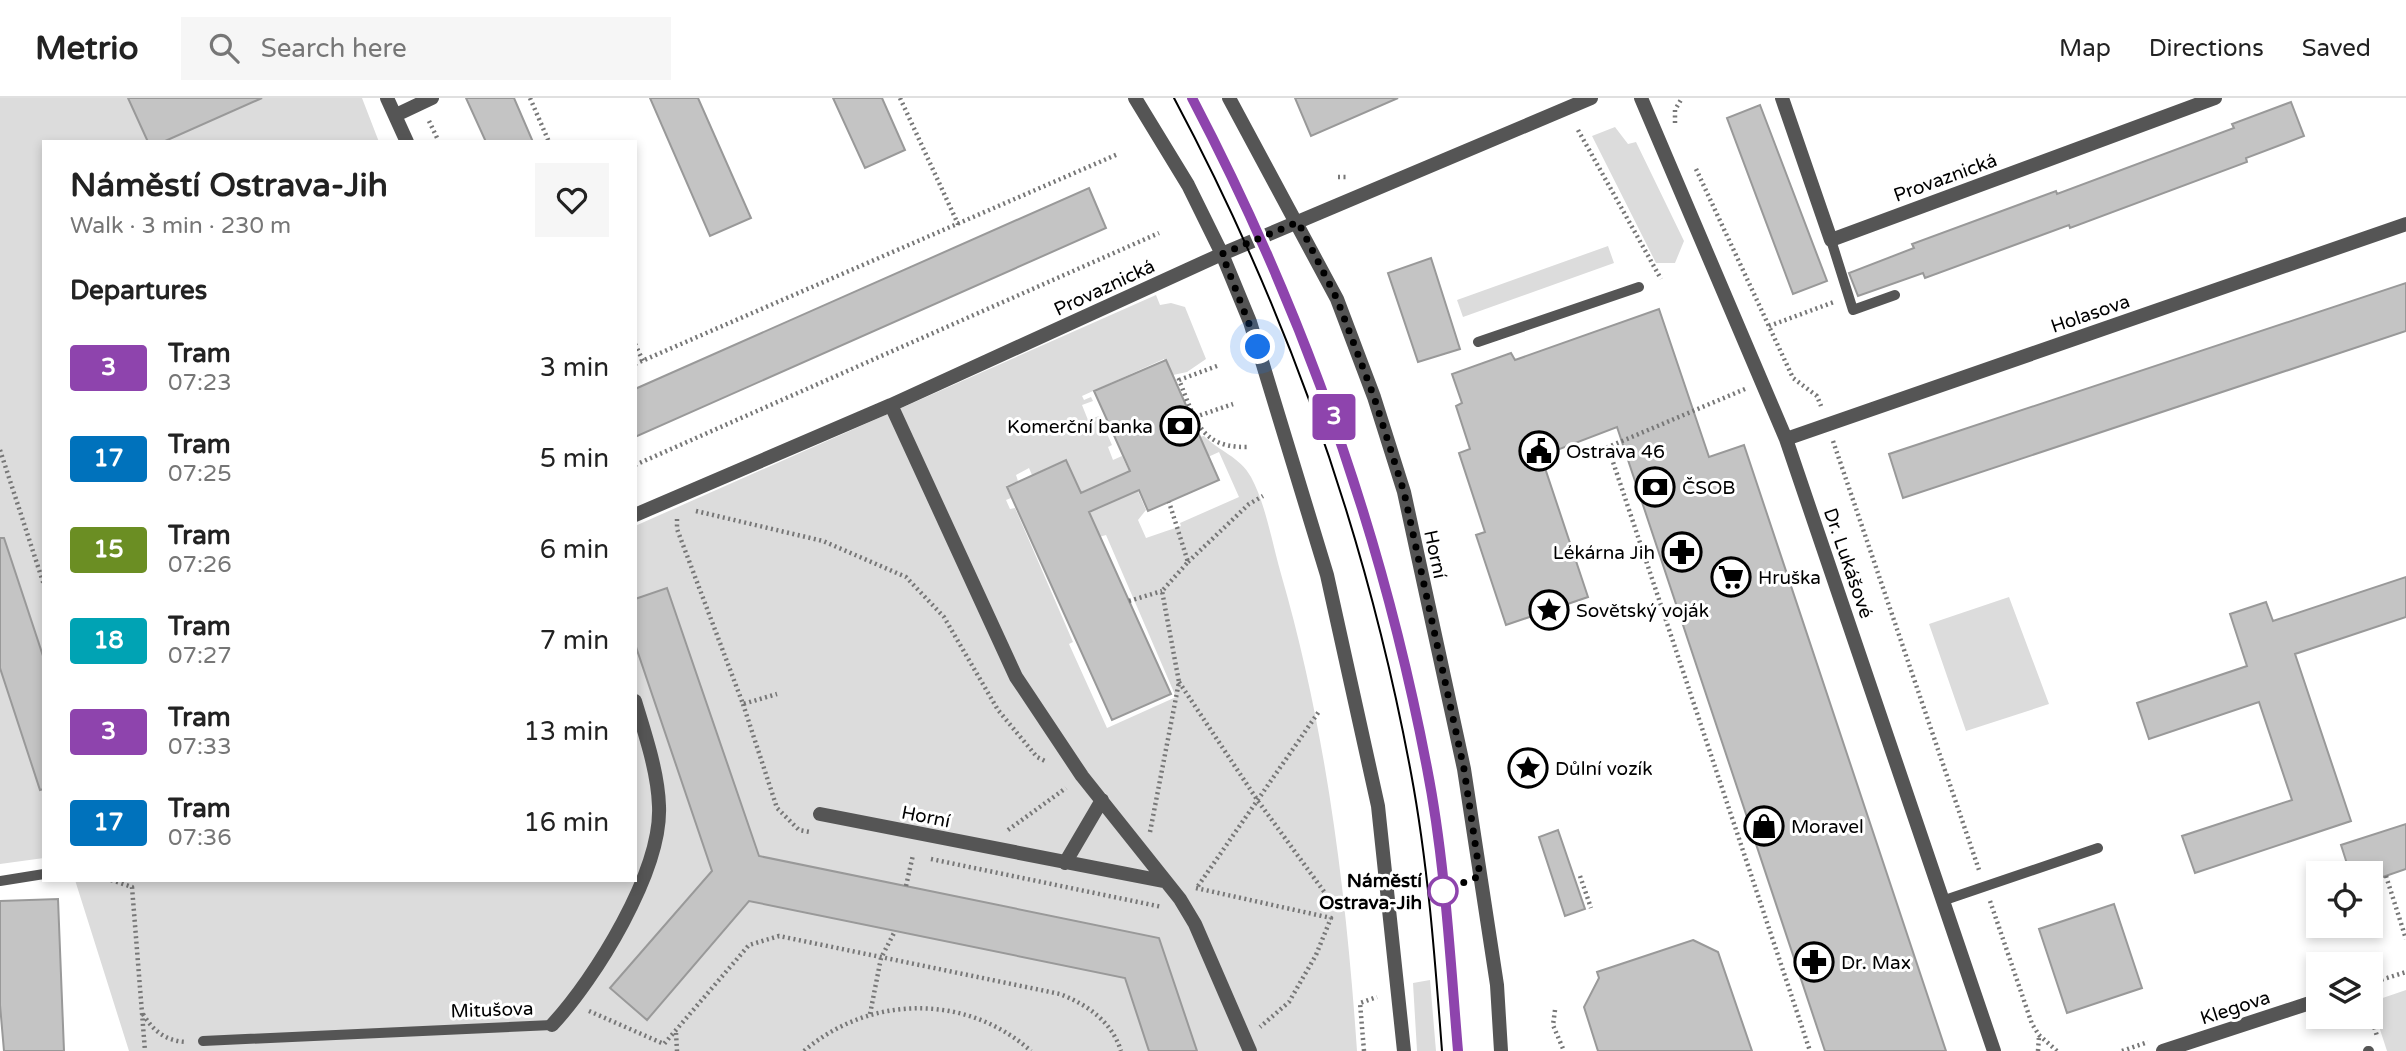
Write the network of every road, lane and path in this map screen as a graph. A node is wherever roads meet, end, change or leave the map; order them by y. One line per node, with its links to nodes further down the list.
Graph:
1 (387, 98): 12 (street)
2 (432, 98): 12 (street)
3 (530, 98): 16 (path)
4 (900, 98): 22 (path)
5 (1135, 98): 26 (street)
6 (1229, 98): 21 (street, Horní)
7 (1591, 98): 21 (street, Provaznická)
8 (1641, 98): 37 (street, Dr. Lukášové)
9 (1682, 98): 14 (path)
10 (1782, 98): 25 (street)
11 (2215, 98): 25 (street, Provaznická)
12 (396, 115): 15 (street)
13 (1578, 130): 27 (path)
14 (1679, 134)
15 (406, 140)
16 (548, 140)
17 (1118, 154): 22 (path)
18 (1690, 158): 31 (path)
19 (1338, 177): 20 (path)
20 (1348, 177)
21 (1298, 222): 26 (street, Provaznická); 103 (street, Horní)
22 (958, 224): 34 (path)
23 (2406, 224): 41 (street, Holasova)
24 (1159, 233): 45 (path)
25 (1831, 240): 30 (lane)
26 (1222, 254): 39 (street, Provaznická); 102 (street)
27 (1661, 279)
28 (1639, 286): 32 (lane)
29 (1895, 295): 30 (lane)
30 (1849, 296): 31 (path)
31 (1769, 326): 41 (path)
32 (1478, 342)
33 (637, 348): 34 (path)
34 (643, 361): 35 (path)
35 (637, 363)
36 (1217, 366): 40 (path)
37 (1762, 382): 42 (street, Dr. Lukášové); 105 (path)
38 (1233, 404): 40 (path)
39 (891, 405): 50 (street, Provaznická); 59 (street)
40 (1195, 417): 43 (path)
41 (1828, 424): 42 (street, Holasova); 76 (path)
42 (1786, 439): 77 (street, Dr. Lukášové)
43 (1247, 447)
44 (0, 450): 52 (path)
45 (637, 464)
46 (1263, 496): 51 (path)
47 (1168, 502): 51 (path)
48 (678, 508): 56 (path)
49 (690, 510): 59 (path)
50 (637, 514)
51 (1188, 562): 53 (path)
52 (42, 579)
53 (1162, 591): 54 (path); 55 (path)
54 (1129, 601)
55 (1179, 682): 61 (path); 65 (path)
56 (777, 694)
57 (637, 710): 86 (street, Mitušova)
58 (1320, 710): 61 (path)
59 (1082, 776): 60 (street); 63 (path)
60 (1102, 800): 65 (street); 67 (street)
61 (1258, 801): 75 (path); 78 (path)
62 (820, 814): 63 (street, Horní)
63 (984, 847): 67 (street, Horní)
64 (2098, 848): 76 (lane)
65 (1146, 854): 72 (street)
66 (912, 855): 74 (path)
67 (1065, 863): 72 (street, Horní)
68 (42, 874): 71 (lane)
69 (1580, 876): 79 (path)
70 (2386, 876): 81 (path)
71 (0, 881)
72 (1163, 881): 100 (street)
73 (117, 882): 89 (path)
74 (906, 886)
75 (1198, 886)
76 (1985, 887): 77 (lane); 93 (path)
77 (1942, 901): 106 (street, Dr. Lukášové)
78 (1336, 908)
79 (1591, 908)
80 (895, 931): 82 (path)
81 (2406, 939)
82 (881, 958): 90 (path); 92 (path); 99 (path)
83 (2406, 972): 84 (path)
84 (2383, 979)
85 (1377, 998): 101 (path)
86 (572, 1003): 91 (street, Mitušova); 92 (path)
87 (2306, 1004): 109 (street, Klegova)
88 (1555, 1010): 104 (path)
89 (143, 1013): 94 (path); 95 (path)
90 (870, 1014): 97 (path); 98 (path)
91 (552, 1026): 94 (lane, Mitušova)
92 (676, 1032): 96 (path)
93 (2039, 1035): 107 (path); 108 (path)
94 (203, 1041)
95 (145, 1051)
96 (677, 1051)
97 (804, 1051)
98 (1031, 1051)
99 (1121, 1051)
100 (1250, 1051)
101 (1364, 1051)
102 (1404, 1051)
103 (1501, 1051)
104 (1564, 1051)
105 (1811, 1051)
106 (1994, 1051)
107 (2038, 1051)
108 (2057, 1051)
109 (2163, 1051)

